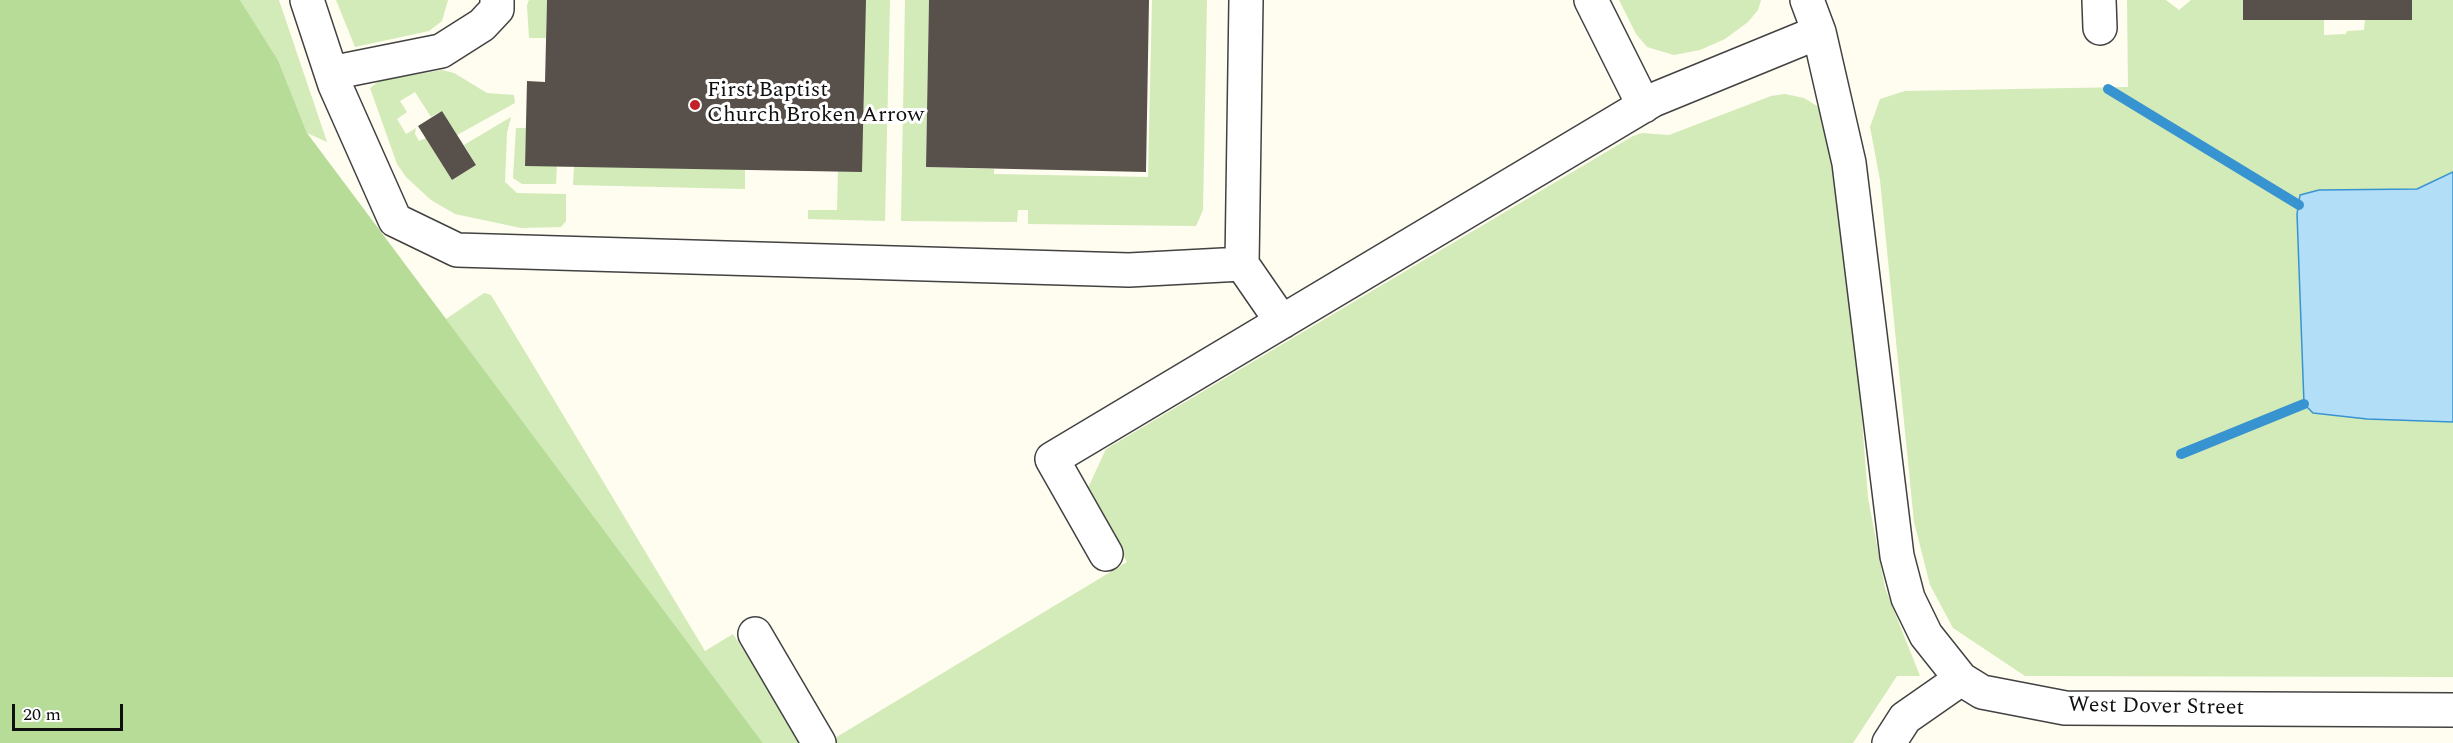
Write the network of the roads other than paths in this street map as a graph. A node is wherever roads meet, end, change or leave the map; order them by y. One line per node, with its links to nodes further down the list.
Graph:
1 (307, 0): 7 (street)
2 (497, 0): 7 (street)
3 (1246, 0): 9 (street)
4 (1591, 0): 8 (street)
5 (1808, 0): 6 (street)
6 (1819, 32): 8 (street); 13 (street)
7 (331, 73): 9 (street)
8 (1644, 106): 10 (street)
9 (1242, 264): 10 (street)
10 (1282, 322): 11 (street)
11 (1106, 554)
12 (754, 634): 15 (street)
13 (1961, 679): 14 (street, West Dover Street); 16 (street)
14 (2453, 710)
15 (819, 743)
16 (1889, 743)

